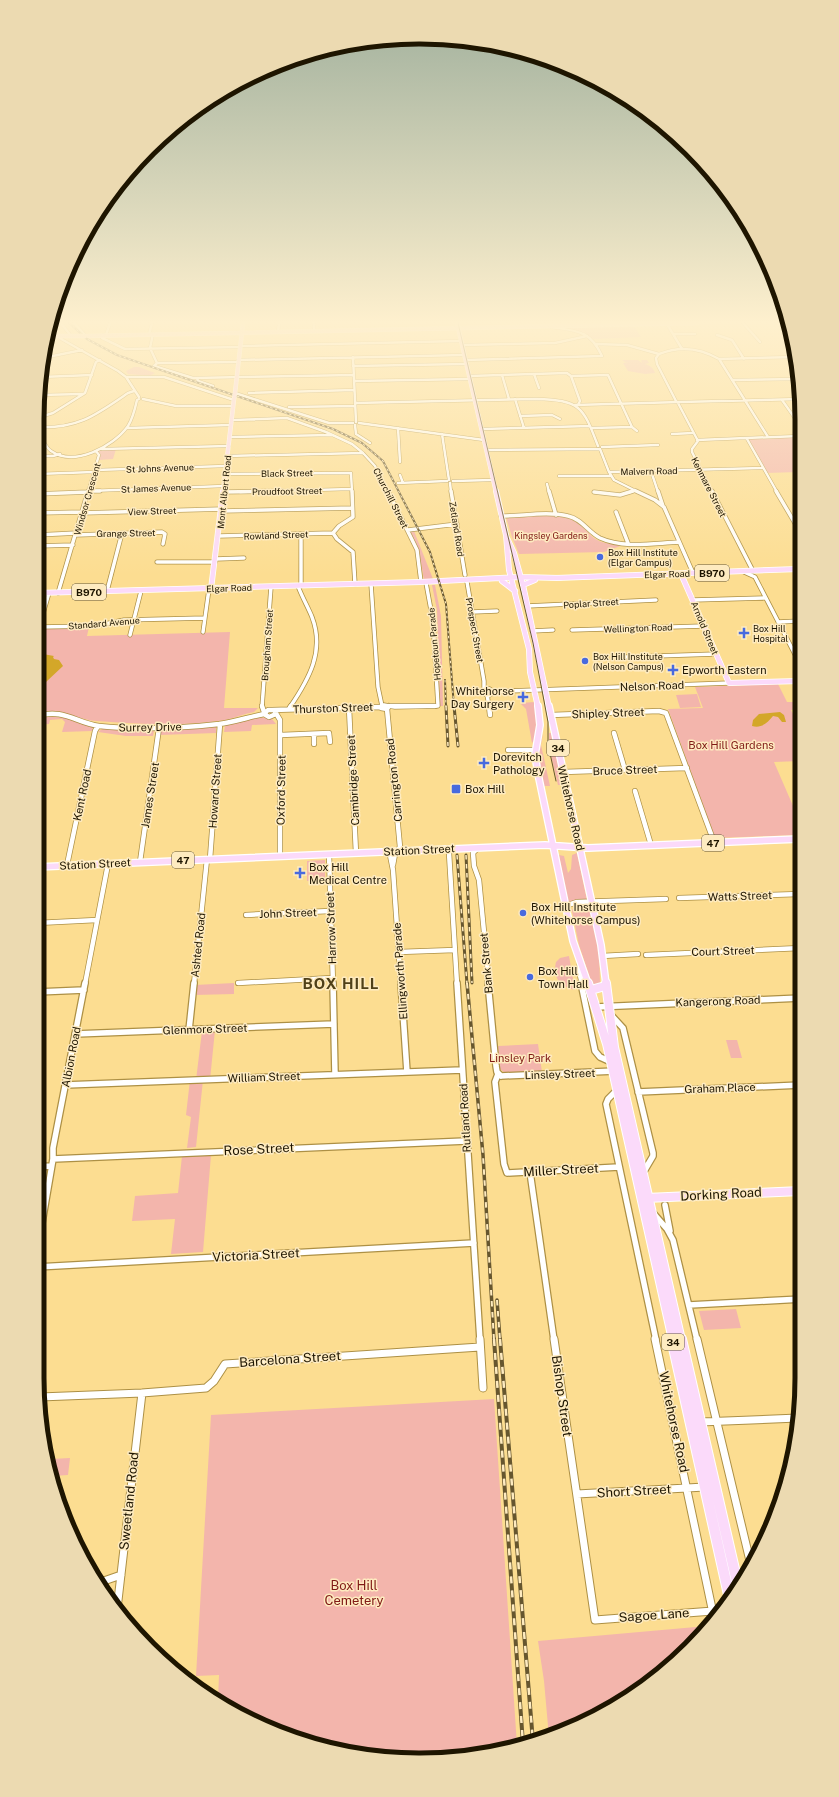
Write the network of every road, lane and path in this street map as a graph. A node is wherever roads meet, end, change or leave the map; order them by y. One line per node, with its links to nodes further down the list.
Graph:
1 (233, 406): 20 (main road, Mont Albert Road)
2 (63, 407): 16 (street)
3 (107, 407): 25 (street)
4 (135, 407): 26 (street, Windsor Crescent)
5 (278, 407): 21 (street)
6 (289, 407): 7 (street)
7 (292, 407)
8 (355, 407): 21 (street)
9 (476, 407): 29 (main road, Whitehorse Road / 34)
10 (517, 407): 17 (street)
11 (578, 407): 23 (street)
12 (623, 407): 24 (street)
13 (680, 407): 31 (street, Kenmare Street)
14 (749, 407): 37 (street)
15 (787, 407): 19 (street)
16 (44, 416)
17 (520, 416): 18 (street); 28 (street)
18 (560, 418)
19 (795, 418)
20 (232, 420): 22 (main road, Mont Albert Road); 34 (street, Churchill Street)
21 (356, 423): 27 (street); 42 (street)
22 (231, 425): 26 (street); 36 (main road, Mont Albert Road)
23 (591, 427): 24 (street); 28 (street); 45 (street)
24 (632, 427): 30 (street)
25 (44, 428)
26 (127, 428): 46 (street, Windsor Crescent)
27 (398, 428): 32 (street); 53 (street)
28 (524, 428): 29 (street)
29 (482, 429): 40 (main road, Whitehorse Road / 34)
30 (637, 431)
31 (693, 433): 33 (street); 41 (street, Kenmare Street)
32 (442, 434): 40 (street); 66 (street, Zetland Road)
33 (672, 434)
34 (334, 435): 36 (street); 49 (street, Churchill Street)
35 (795, 436): 37 (street)
36 (230, 437): 44 (main road, Mont Albert Road)
37 (768, 437): 38 (street)
38 (747, 439): 41 (street); 55 (street)
39 (44, 440): 50 (street)
40 (484, 440): 47 (main road, Whitehorse Road / 34)
41 (697, 440): 56 (street, Kenmare Street)
42 (370, 443)
43 (658, 445): 45 (street)
44 (228, 446): 46 (street); 52 (main road, Mont Albert Road)
45 (599, 447): 47 (street); 59 (street)
46 (101, 449): 48 (street, Windsor Crescent)
47 (486, 450): 65 (main road, Whitehorse Road / 34)
48 (96, 451): 50 (street); 57 (street, Windsor Crescent)
49 (363, 452): 52 (street); 87 (street, Churchill Street)
50 (60, 454): 51 (street)
51 (44, 455)
52 (227, 456): 54 (main road, Mont Albert Road)
53 (400, 462)
54 (226, 466): 57 (street, St Johns Avenue); 61 (main road, Mont Albert Road)
55 (762, 468): 56 (street, Malvern Road); 85 (street)
56 (701, 470): 58 (street, Malvern Road); 106 (street, Kenmare Street)
57 (94, 471): 60 (street, St Johns Avenue); 73 (street, Windsor Crescent)
58 (651, 471): 59 (street, Malvern Road); 77 (street)
59 (609, 472): 64 (street)
60 (44, 474)
61 (225, 474): 70 (main road, Mont Albert Road); 71 (street, Black Street)
62 (400, 475): 67 (street)
63 (559, 476): 64 (street)
64 (611, 476): 72 (street)
65 (493, 480): 66 (street); 84 (main road, Whitehorse Road / 34)
66 (450, 481): 67 (street); 86 (street, Zetland Road)
67 (403, 482): 68 (street)
68 (398, 483)
69 (547, 484): 83 (street)
70 (224, 486): 73 (street, St James Avenue); 74 (main road, Mont Albert Road)
71 (351, 489): 74 (street, Proudfoot Street); 78 (street)
72 (635, 490): 75 (street); 77 (street)
73 (88, 491): 76 (street, St James Avenue); 80 (street, Windsor Crescent)
74 (224, 492): 79 (main road, Mont Albert Road)
75 (594, 492)
76 (44, 494)
77 (664, 507): 95 (street)
78 (352, 508): 79 (street, View Street); 89 (street)
79 (222, 510): 80 (street, View Street); 94 (main road, Mont Albert Road)
80 (82, 512): 82 (street, View Street); 90 (street, Windsor Crescent)
81 (616, 512): 96 (street)
82 (44, 514)
83 (556, 515): 84 (street); 96 (street)
84 (501, 516): 93 (main road, Whitehorse Road / 34)
85 (795, 523)
86 (457, 524): 87 (street); 114 (street, Zetland Road)
87 (408, 530): 117 (street, Churchill Street)
88 (122, 533): 90 (street, Grange Street); 97 (street, Grange Street); 124 (street)
89 (333, 533): 91 (street, Rowland Street); 118 (street)
90 (77, 534): 92 (street, Grange Street); 98 (street, Windsor Crescent)
91 (302, 534): 94 (street, Rowland Street); 120 (street)
92 (44, 535)
93 (506, 535): 103 (main road, Whitehorse Road / 34); 110 (main road, Whitehorse Road / 34)
94 (219, 536): 101 (main road, Mont Albert Road)
95 (679, 542): 96 (street); 108 (street)
96 (628, 543)
97 (163, 544)
98 (73, 545): 99 (street); 128 (street, Windsor Crescent)
99 (44, 546)
100 (244, 558): 101 (street)
101 (216, 560): 102 (street); 122 (main road, Mont Albert Road)
102 (157, 562)
103 (518, 566): 111 (main road); 116 (main road, Whitehorse Road / 34)
104 (795, 570): 107 (main road, Elgar Road / B970)
105 (743, 571): 106 (main road, Elgar Road / B970); 108 (main road, Elgar Road / B970); 112 (street)
106 (753, 571): 107 (main road, Elgar Road / B970)
107 (760, 571): 112 (street)
108 (693, 573): 109 (main road, Elgar Road / B970)
109 (681, 574): 113 (main road, Elgar Road / B970); 131 (main road, Arnold Street)
110 (511, 577): 114 (main road, Elgar Road / B970); 115 (main road, Elgar Road / B970); 116 (main road, Elgar Road / B970); 125 (main road, Whitehorse Road / 34)
111 (529, 577): 113 (main road, Elgar Road / B970); 116 (main road, Elgar Road / B970)
112 (755, 577): 129 (street)
113 (559, 578): 116 (main road, Elgar Road / B970)
114 (466, 579): 115 (main road, Elgar Road / B970); 117 (main road, Elgar Road / B970); 135 (street, Prospect Street)
115 (502, 581): 125 (main road)
116 (521, 581): 132 (main road, Whitehorse Road / 34)
117 (423, 583): 119 (main road, Elgar Road / B970); 156 (street, Hopetoun Parade)
118 (355, 584): 119 (main road, Elgar Road / B970); 120 (main road, Elgar Road / B970)
119 (371, 584): 155 (street)
120 (300, 586): 121 (main road, Elgar Road / B970); 160 (street)
121 (271, 587): 122 (main road, Elgar Road / B970); 161 (street, Brougham Street)
122 (210, 589): 123 (main road, Elgar Road / B970); 136 (street, Mont Albert Road)
123 (141, 590): 124 (main road, Elgar Road / B970); 137 (street)
124 (107, 591): 128 (main road, Elgar Road / B970)
125 (515, 591): 152 (main road, Whitehorse Road / 34)
126 (44, 593): 127 (main road, Elgar Road / B970)
127 (49, 593): 128 (main road, Elgar Road / B970); 133 (street, Standard Avenue)
128 (58, 593)
129 (766, 598): 131 (street); 139 (street)
130 (656, 600): 132 (street, Poplar Street)
131 (693, 600): 140 (main road, Arnold Street)
132 (527, 606): 144 (main road, Whitehorse Road / 34)
133 (44, 610)
134 (497, 611): 135 (street)
135 (472, 612): 154 (street, Prospect Street)
136 (205, 618): 137 (street, Standard Avenue); 145 (street, Mont Albert Road)
137 (133, 620): 141 (street, Standard Avenue); 146 (street)
138 (795, 621): 139 (street)
139 (778, 622): 148 (street)
140 (704, 626): 143 (street, Wellington Road); 147 (main road, Arnold Street)
141 (44, 627)
142 (553, 630): 144 (street)
143 (572, 630)
144 (532, 631): 153 (main road, Whitehorse Road / 34)
145 (203, 632)
146 (130, 635)
147 (716, 654): 149 (street); 151 (main road, Arnold Street)
148 (795, 654)
149 (626, 657)
150 (795, 681): 151 (main road, Nelson Road)
151 (729, 683): 153 (street, Nelson Road)
152 (534, 690): 153 (street, Nelson Road); 154 (street, Nelson Road); 175 (main road, Whitehorse Road / 34)
153 (544, 690): 165 (main road, Whitehorse Road / 34)
154 (488, 691): 163 (street, Prospect Street)
155 (381, 697): 157 (street); 158 (street)
156 (438, 706): 158 (street, Thurston Street)
157 (382, 707): 158 (street); 159 (street, Thurston Street)
158 (388, 707): 188 (street, Carrington Road)
159 (349, 708): 160 (street, Thurston Street); 190 (street, Cambridge Street)
160 (288, 710): 161 (street, Thurston Street); 164 (street, Thurston Street)
161 (266, 712): 164 (street, Oxford Street); 164 (street); 166 (street, Surrey Drive)
162 (44, 714): 167 (street, Surrey Drive)
163 (490, 714)
164 (275, 715): 171 (street, Oxford Street)
165 (551, 715): 176 (street, Shipley Street); 178 (main road, Whitehorse Road / 34)
166 (220, 724): 168 (street, Surrey Drive); 194 (street, Howard Street)
167 (98, 726): 168 (street, Surrey Drive); 197 (street, Kent Road)
168 (159, 728): 195 (street, James Street)
169 (614, 733): 177 (street)
170 (314, 734): 171 (street); 172 (street); 173 (street)
171 (282, 735): 193 (street, Oxford Street)
172 (330, 742)
173 (314, 744)
174 (508, 750): 175 (street)
175 (535, 750): 182 (main road, Whitehorse Road / 34)
176 (687, 768): 177 (street, Bruce Street); 181 (street)
177 (625, 770): 178 (street, Bruce Street)
178 (563, 772): 184 (main road, Whitehorse Road / 34)
179 (635, 790): 183 (street)
180 (795, 839): 181 (main road, Station Street / 47)
181 (714, 842): 183 (main road, Station Street / 47)
182 (553, 845): 184 (main road, Station Street / 47); 186 (main road, Station Street / 47); 204 (main road, Whitehorse Road / 34)
183 (652, 845): 184 (main road, Station Street / 47)
184 (580, 847): 203 (main road, Whitehorse Road / 34)
185 (468, 848): 186 (main road, Station Street / 47); 187 (main road, Station Street / 47); 191 (street)
186 (478, 848): 191 (street)
187 (452, 849): 188 (main road, Station Street / 47); 210 (street, Rutland Road)
188 (398, 851): 189 (main road, Station Street / 47); 199 (street, Ellingworth Parade)
189 (387, 852): 190 (main road, Station Street / 47); 199 (street, Ellingworth Parade)
190 (356, 853): 192 (main road, Station Street / 47)
191 (473, 853): 234 (street, Bank Street)
192 (328, 854): 193 (main road, Station Street / 47); 205 (street, Harrow Street)
193 (280, 856): 194 (main road, Station Street / 47)
194 (209, 859): 195 (main road, Station Street / 47); 227 (street, Ashted Road)
195 (140, 862): 196 (main road, Station Street / 47)
196 (108, 864): 197 (main road, Station Street / 47); 207 (street, Albion Road)
197 (67, 865): 198 (main road, Station Street / 47)
198 (44, 867)
199 (393, 870): 211 (street, Ellingworth Parade)
200 (795, 894): 201 (street, Watts Street)
201 (679, 898)
202 (666, 899): 203 (street)
203 (591, 902): 204 (street); 214 (main road, Whitehorse Road / 34)
204 (565, 906): 215 (main road, Whitehorse Road / 34)
205 (330, 911): 206 (street, John Street); 216 (street, Harrow Street)
206 (246, 915)
207 (97, 920): 208 (street); 219 (street, Albion Road)
208 (44, 923)
209 (795, 948): 213 (street, Court Street)
210 (455, 950): 211 (street); 230 (street, Rutland Road)
211 (399, 952): 232 (street, Ellingworth Parade)
212 (638, 954): 214 (street)
213 (646, 955)
214 (602, 956): 218 (main road, Whitehorse Road / 34)
215 (580, 962): 220 (main road, Whitehorse Road / 34); 221 (street, Whitehorse Road)
216 (332, 978): 217 (street); 226 (street, Harrow Street)
217 (238, 983)
218 (606, 986): 220 (main road); 225 (main road, Whitehorse Road / 34)
219 (84, 990): 222 (street); 228 (street, Albion Road)
220 (591, 990): 221 (street); 224 (main road, Whitehorse Road / 34)
221 (582, 991): 229 (street, Whitehorse Road)
222 (44, 992)
223 (795, 998): 225 (street, Kangerong Road)
224 (596, 1007): 225 (street, Kangerong Road); 229 (main road, Whitehorse Road / 34)
225 (608, 1010): 231 (main road, Whitehorse Road / 34); 238 (street)
226 (334, 1024): 227 (street, Glenmore Street); 233 (street, Harrow Street)
227 (189, 1030): 228 (street, Glenmore Street)
228 (75, 1034): 235 (street, Albion Road)
229 (611, 1062): 231 (main road, Whitehorse Road / 34)
230 (462, 1070): 232 (street, William Street); 239 (street, Rutland Road)
231 (616, 1071): 234 (street, Linsley Street); 237 (main road, Whitehorse Road / 34); 246 (main road, Whitehorse Road / 34)
232 (407, 1072): 233 (street, William Street)
233 (335, 1074): 235 (street, William Street)
234 (499, 1075): 244 (street, Bank Street)
235 (65, 1085): 240 (street, Albion Road)
236 (795, 1085): 238 (street, Graham Place)
237 (617, 1090): 243 (street, Whitehorse Road); 248 (main road, Whitehorse Road / 34)
238 (638, 1092): 246 (street)
239 (466, 1141): 240 (street, Rose Street); 253 (street, Rutland Road)
240 (53, 1159): 242 (street, Albion Road)
241 (44, 1166): 242 (street)
242 (51, 1166): 250 (street, Albion Road)
243 (619, 1167): 245 (street, Miller Street); 265 (street, Whitehorse Road)
244 (505, 1170): 245 (street, Miller Street)
245 (530, 1172): 266 (street, Bishop Street)
246 (643, 1173): 248 (main road, Whitehorse Road / 34)
247 (795, 1191): 248 (main road, Dorking Road)
248 (645, 1198): 251 (main road, Whitehorse Road / 34); 264 (main road, Whitehorse Road / 34)
249 (664, 1205): 252 (street, Whitehorse Road)
250 (44, 1209)
251 (652, 1212): 252 (street, Whitehorse Road); 263 (main road, Whitehorse Road / 34)
252 (671, 1233): 256 (street, Whitehorse Road)
253 (474, 1243): 254 (street, Victoria Street); 257 (street, Rutland Road)
254 (44, 1267)
255 (795, 1299): 256 (street)
256 (689, 1305): 262 (street, Whitehorse Road)
257 (480, 1347): 258 (street, Rutland Road); 259 (street, Barcelona Street)
258 (483, 1388)
259 (142, 1393): 260 (street, Barcelona Street); 268 (street, Sweetland Road)
260 (45, 1397)
261 (793, 1418): 262 (street)
262 (716, 1421): 263 (street); 267 (street, Whitehorse Road)
263 (700, 1422): 264 (main road, Whitehorse Road / 34)
264 (710, 1486): 265 (street, Short Street); 269 (main road, Whitehorse Road / 34); 271 (main road, Whitehorse Road / 34)
265 (688, 1488): 266 (street, Short Street); 273 (street, Whitehorse Road)
266 (577, 1494): 275 (street, Bishop Street)
267 (749, 1557)
268 (121, 1575): 270 (street); 272 (street, Sweetland Road)
269 (736, 1579)
270 (104, 1581)
271 (728, 1591)
272 (118, 1601)
273 (713, 1611)
274 (711, 1614): 275 (street, Sagoe Lane)
275 (595, 1620)

